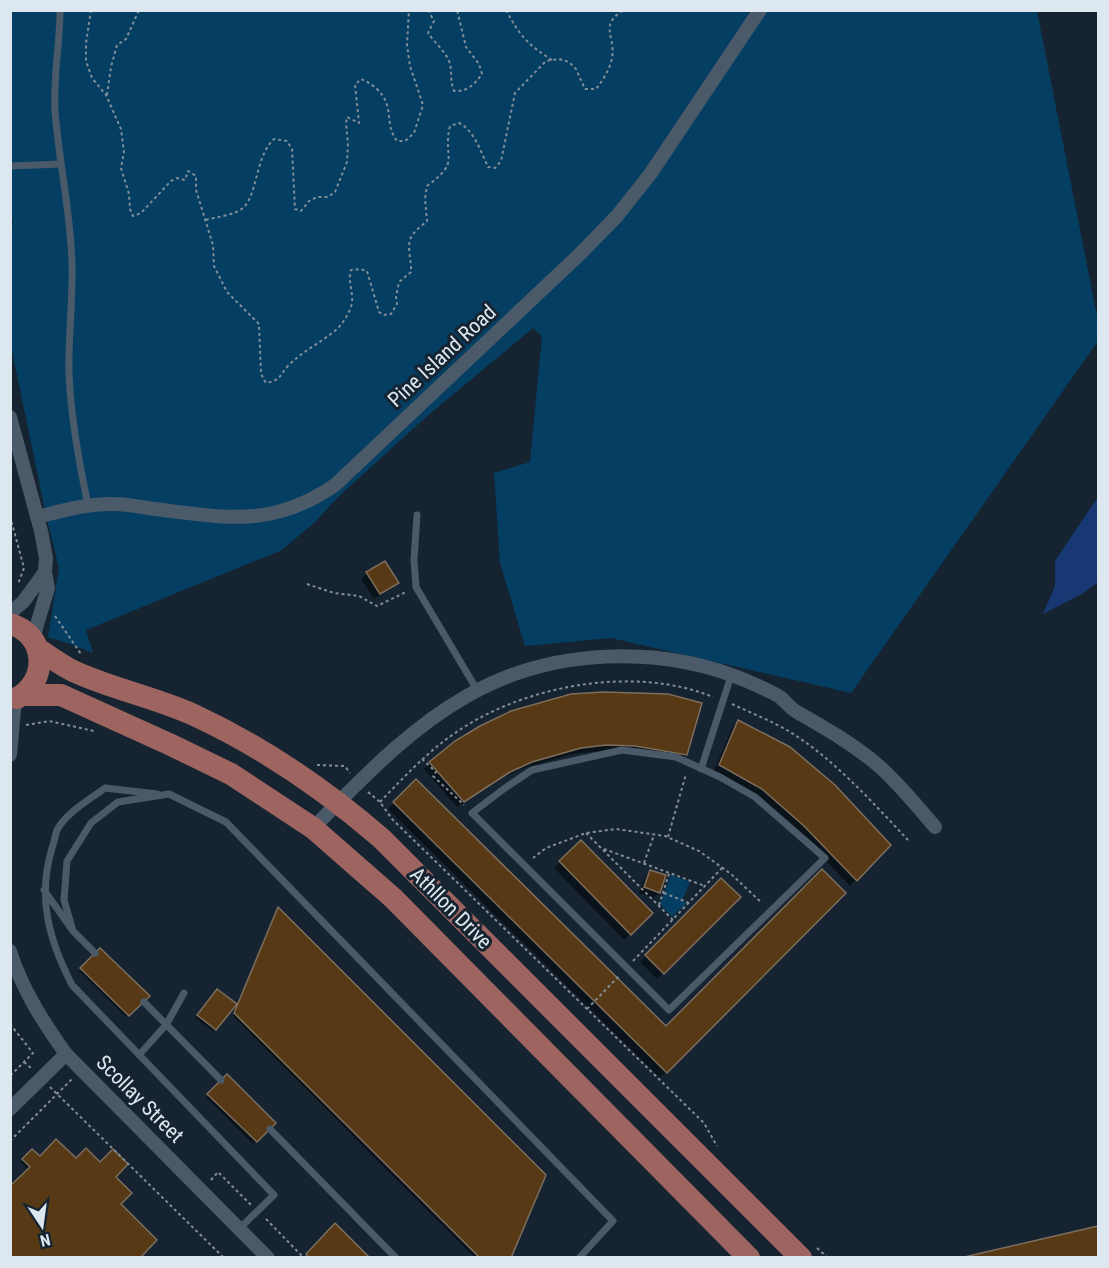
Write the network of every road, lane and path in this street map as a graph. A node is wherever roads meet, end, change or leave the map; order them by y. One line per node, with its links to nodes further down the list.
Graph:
1 (60, 10): 12 (lane)
2 (91, 10): 11 (path)
3 (139, 10): 11 (path)
4 (409, 10): 14 (path)
5 (428, 10): 6 (path)
6 (457, 10)
7 (506, 10): 10 (path)
8 (624, 10): 10 (path)
9 (760, 10): 16 (street, Pine Island Road)
10 (552, 60): 14 (path)
11 (107, 99): 14 (path)
12 (61, 164): 13 (lane); 16 (lane)
13 (10, 166)
14 (206, 220)
15 (10, 417): 19 (street)
16 (88, 506): 19 (street, Pine Island Road)
17 (417, 515): 22 (lane)
18 (10, 516): 23 (path)
19 (37, 517): 20 (street)
20 (45, 572): 24 (street); 26 (street)
21 (308, 584): 22 (path)
22 (416, 587): 28 (lane)
23 (16, 588)
24 (10, 613)
25 (10, 624): 26 (main road, Athllon Drive)
26 (36, 645): 29 (main road); 36 (main road, Athllon Drive)
27 (731, 676): 28 (street); 30 (lane); 40 (street)
28 (477, 690): 36 (street)
29 (16, 698): 31 (street); 41 (main road, Athllon Drive)
30 (723, 701): 32 (path); 34 (lane); 45 (path)
31 (10, 755)
32 (422, 759): 37 (path); 38 (path)
33 (689, 763): 34 (lane); 38 (lane); 44 (path)
34 (701, 769): 56 (lane)
35 (168, 795): 52 (lane); 58 (lane); 84 (lane)
36 (339, 802): 41 (street); 80 (main road, Athllon Drive)
37 (380, 802)
38 (472, 813): 48 (lane)
39 (392, 819): 64 (path)
40 (935, 827)
41 (313, 828): 85 (main road, Athllon Drive)
42 (586, 833): 43 (path); 46 (path); 48 (path)
43 (654, 834): 44 (path); 47 (path)
44 (668, 837): 49 (path)
45 (908, 840)
46 (601, 848): 47 (path); 55 (path)
47 (644, 863): 50 (path)
48 (524, 865): 61 (lane)
49 (723, 868): 51 (path); 56 (path)
50 (670, 873): 51 (path); 53 (path)
51 (705, 886): 54 (path)
52 (44, 889): 58 (lane); 68 (lane)
53 (663, 893): 54 (path); 55 (path)
54 (689, 903): 57 (path)
55 (659, 905): 57 (path)
56 (770, 912): 61 (lane)
57 (673, 920): 61 (path)
58 (73, 931): 60 (lane)
59 (10, 951): 67 (street, Scollay Street)
60 (95, 953)
61 (626, 968): 64 (path)
62 (184, 993): 66 (lane)
63 (144, 1002): 66 (lane)
64 (587, 1009): 78 (path)
65 (10, 1024): 69 (path)
66 (166, 1025): 68 (lane); 73 (lane)
67 (66, 1054): 70 (street, Scollay Street); 72 (street)
68 (139, 1055): 79 (lane)
69 (24, 1062): 71 (path); 72 (path)
70 (81, 1070): 74 (path); 79 (street, Scollay Street)
71 (10, 1076)
72 (41, 1078): 74 (path); 75 (street)
73 (221, 1080)
74 (57, 1094): 77 (path); 81 (path)
75 (10, 1109)
76 (270, 1130): 83 (lane)
77 (10, 1141)
78 (718, 1149)
79 (239, 1228): 82 (street, Scollay Street)
80 (807, 1252): 86 (path)
81 (224, 1257)
82 (268, 1257)
83 (396, 1257)
84 (579, 1257)
85 (748, 1257)
86 (828, 1257)

